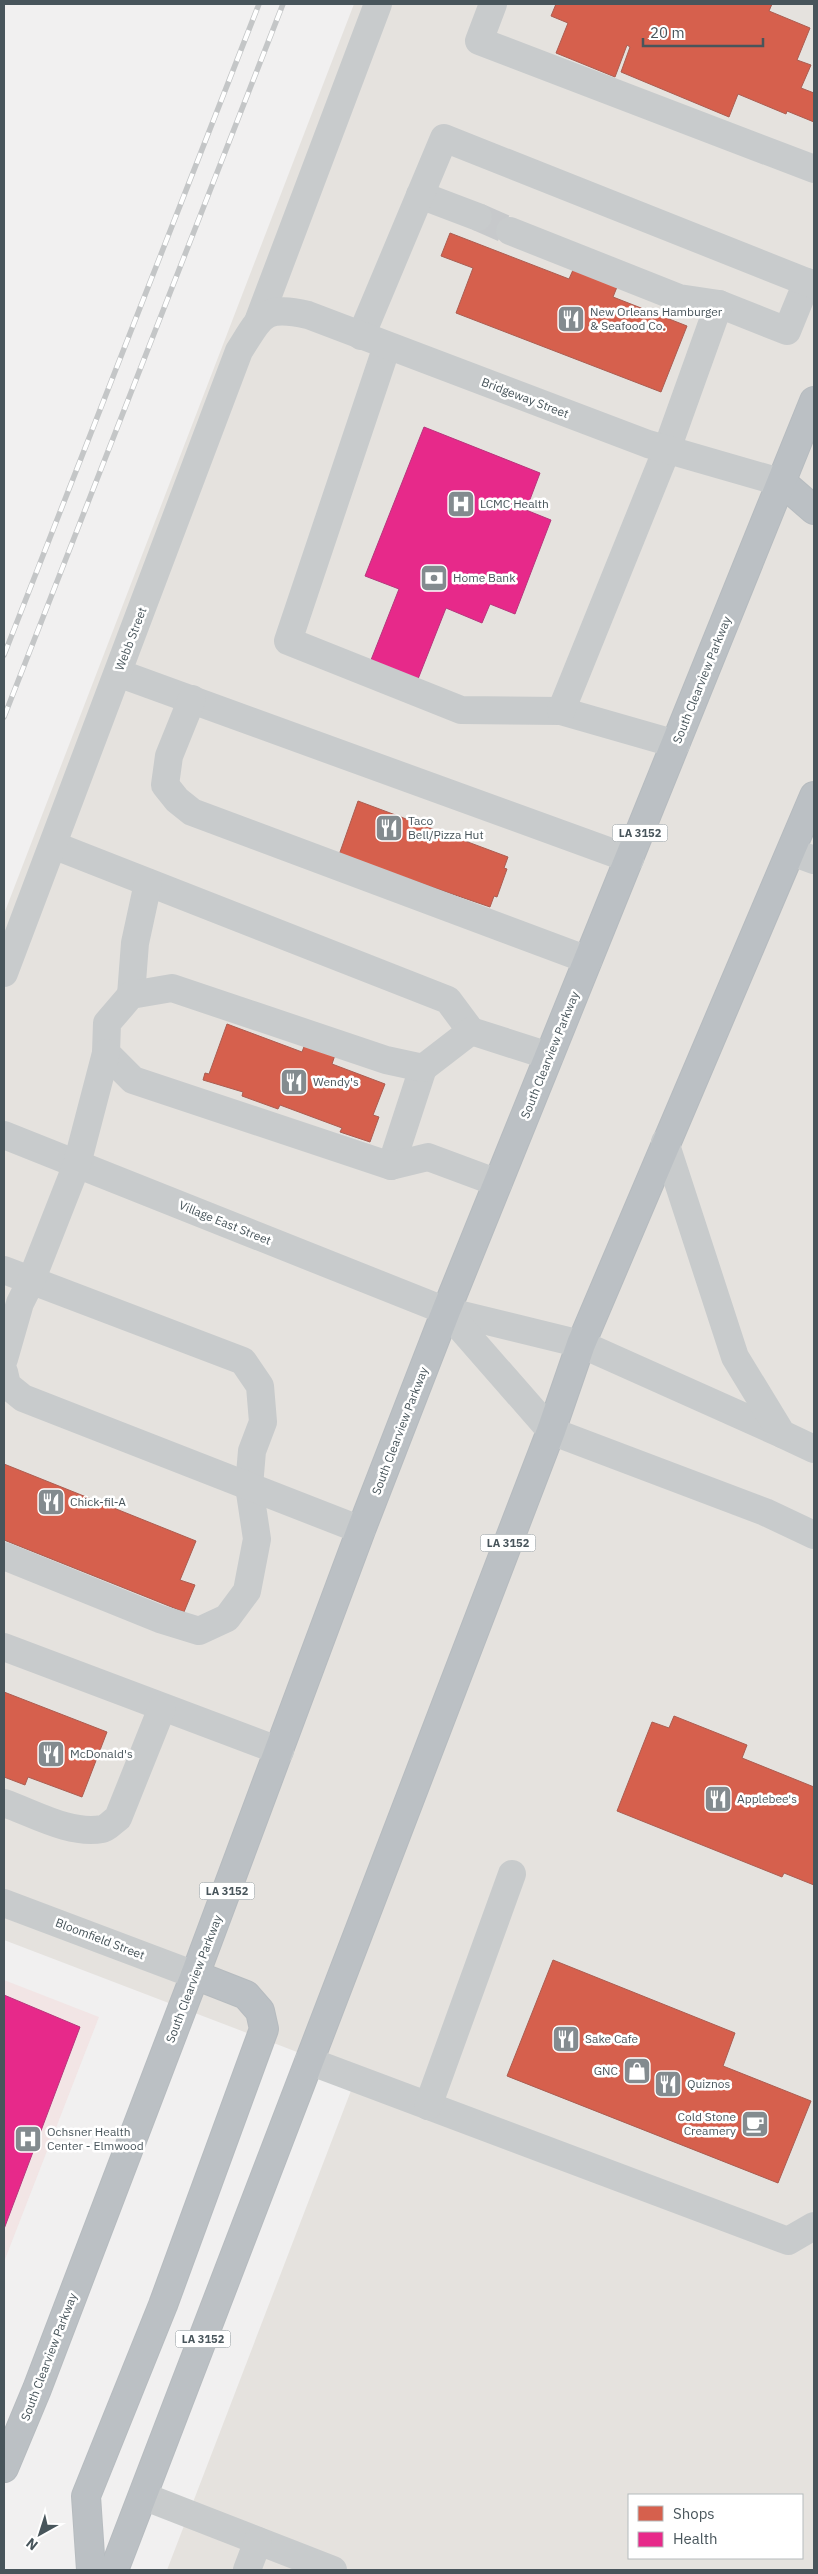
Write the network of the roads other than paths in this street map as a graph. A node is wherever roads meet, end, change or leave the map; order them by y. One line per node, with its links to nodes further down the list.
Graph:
1 (378, 4): 9 (street, Webb Street)
2 (493, 4): 3 (street)
3 (814, 169)
4 (420, 195): 5 (street); 7 (street); 10 (street)
5 (478, 217)
6 (510, 231): 8 (street)
7 (811, 284): 8 (street)
8 (719, 304): 13 (street)
9 (264, 316): 10 (street, Bridgeway Street); 16 (street, Webb Street)
10 (361, 336): 11 (street, Bridgeway Street)
11 (387, 346): 13 (street, Bridgeway Street); 18 (street)
12 (814, 401): 14 (highway, South Clearview Parkway / LA 3152)
13 (667, 449): 14 (street, Bridgeway Street); 18 (street)
14 (782, 483): 15 (highway); 19 (highway, South Clearview Parkway / LA 3152)
15 (814, 510)
16 (118, 672): 17 (street); 21 (street, Webb Street)
17 (192, 700): 23 (street); 25 (street)
18 (561, 711): 19 (street)
19 (676, 744): 23 (highway, South Clearview Parkway / LA 3152)
20 (814, 796): 22 (highway, LA 3152)
21 (52, 844): 24 (street); 26 (street, Webb Street)
22 (803, 856): 33 (highway, LA 3152)
23 (630, 859): 25 (highway, South Clearview Parkway / LA 3152)
24 (148, 883): 27 (street); 28 (street)
25 (588, 960): 30 (highway, South Clearview Parkway / LA 3152)
26 (4, 973)
27 (131, 995): 29 (street); 31 (street)
28 (471, 1031): 30 (street); 31 (street)
29 (106, 1053): 34 (street); 35 (street)
30 (549, 1056): 36 (highway, South Clearview Parkway / LA 3152)
31 (422, 1068): 35 (street)
32 (4, 1135): 34 (street, Village East Street)
33 (665, 1142): 40 (highway, LA 3152); 44 (street)
34 (77, 1164): 38 (street); 39 (street, Village East Street)
35 (391, 1166): 36 (street)
36 (498, 1183): 39 (highway, South Clearview Parkway / LA 3152)
37 (4, 1270): 38 (street)
38 (31, 1280): 41 (street); 46 (street)
39 (446, 1311): 40 (street, Village East Street); 43 (street); 47 (highway, South Clearview Parkway / LA 3152)
40 (581, 1344): 43 (highway, LA 3152); 44 (street, Village East Street)
41 (4, 1359)
42 (4, 1372): 46 (street)
43 (551, 1431): 48 (street); 57 (highway, LA 3152)
44 (782, 1434): 45 (street, Village East Street)
45 (814, 1449)
46 (249, 1486): 47 (street); 49 (street)
47 (361, 1530): 52 (highway, South Clearview Parkway / LA 3152)
48 (814, 1535)
49 (4, 1556)
50 (4, 1648): 51 (street)
51 (162, 1708): 52 (street); 53 (street)
52 (280, 1751): 56 (highway, South Clearview Parkway / LA 3152)
53 (4, 1803)
54 (512, 1874): 58 (street)
55 (4, 1903): 56 (street, Bloomfield Street)
56 (196, 1975): 60 (highway, South Clearview Parkway / LA 3152); 63 (highway)
57 (310, 2061): 58 (street); 61 (highway, LA 3152)
58 (428, 2106): 59 (street)
59 (814, 2226)
60 (4, 2468)
61 (143, 2496): 62 (street); 64 (highway, LA 3152)
62 (258, 2541): 65 (street); 66 (street)
63 (91, 2570)
64 (114, 2570)
65 (247, 2570)
66 (333, 2570)

